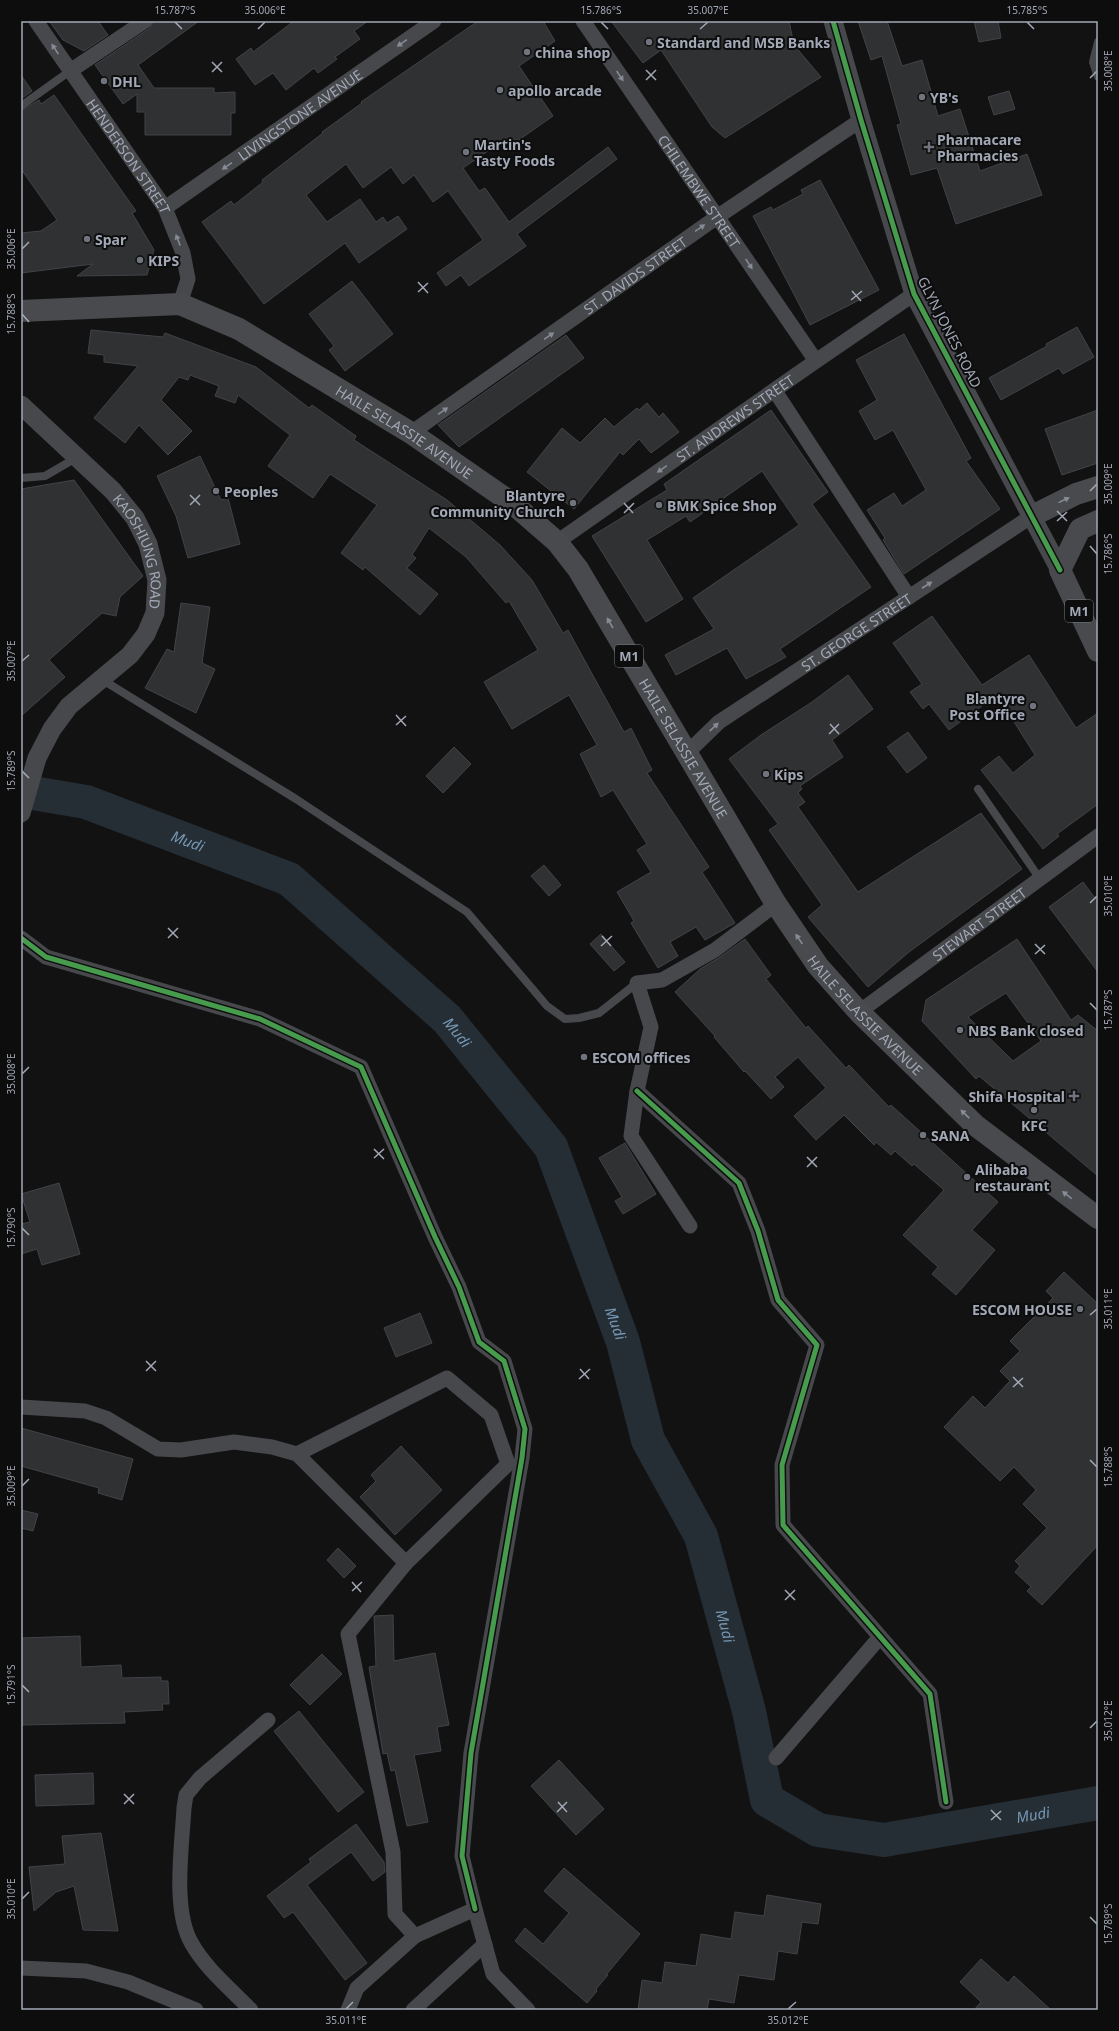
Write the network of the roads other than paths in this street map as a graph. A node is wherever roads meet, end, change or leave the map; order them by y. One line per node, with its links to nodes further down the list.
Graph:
1 (36, 21): 7 (street, HENDERSON STREET, one-way to 1)
2 (145, 21): 7 (street)
3 (434, 21): 11 (street, LIVINGSTONE AVENUE, one-way to 11)
4 (583, 21): 12 (street, CHILEMBWE STREET, one-way to 12)
5 (833, 21): 10 (street, GLYN JONES ROAD)
6 (1098, 42): 8 (lane)
7 (70, 71): 9 (lane); 11 (street, HENDERSON STREET)
8 (1098, 77)
9 (21, 106)
10 (861, 120): 12 (street, ST. DAVIDS STREET); 13 (street, GLYN JONES ROAD)
11 (165, 208): 14 (street, HENDERSON STREET, one-way to 11)
12 (717, 217): 16 (street, CHILEMBWE STREET, one-way to 16); 19 (street, ST. DAVIDS STREET, one-way to 12)
13 (914, 294): 16 (street, ST. ANDREWS STREET); 23 (street, GLYN JONES ROAD)
14 (180, 304): 15 (highway, HAILE SELASSIE AVENUE / M1); 19 (highway, HAILE SELASSIE AVENUE / M1)
15 (24, 314)
16 (816, 361): 17 (street, ST. ANDREWS STREET)
17 (775, 391): 25 (street, ST. ANDREWS STREET, one-way to 25); 27 (street)
18 (21, 405): 20 (street, KAOSHIUNG ROAD)
19 (411, 433): 25 (highway, HAILE SELASSIE AVENUE / M1)
20 (76, 458): 21 (lane); 29 (street, KAOSHIUNG ROAD)
21 (21, 478)
22 (1098, 486): 23 (highway, one-way to 22)
23 (1032, 516): 26 (street, GLYN JONES ROAD); 27 (street, ST. GEORGE STREET, one-way to 23)
24 (1098, 521): 26 (highway)
25 (558, 542): 30 (highway, HAILE SELASSIE AVENUE / M1, one-way to 25)
26 (1060, 570): 28 (highway, M1)
27 (909, 597): 30 (street, ST. GEORGE STREET, one-way to 27)
28 (1098, 651)
29 (101, 679): 32 (street, KAOSHIUNG ROAD); 37 (lane)
30 (686, 754): 35 (highway, HAILE SELASSIE AVENUE / M1)
31 (978, 789): 34 (lane)
32 (21, 813)
33 (1098, 836): 34 (street, STEWART STREET)
34 (1040, 879): 38 (street, STEWART STREET)
35 (776, 904): 37 (street); 38 (highway, HAILE SELASSIE AVENUE / M1, one-way to 35)
36 (21, 938): 49 (street)
37 (637, 982): 39 (street)
38 (859, 1012): 40 (highway, HAILE SELASSIE AVENUE / M1, one-way to 38)
39 (637, 1091): 41 (street); 45 (street)
40 (1098, 1218)
41 (690, 1226)
42 (21, 1407): 43 (street)
43 (297, 1454): 44 (street); 44 (street)
44 (406, 1563): 50 (street)
45 (880, 1637): 47 (street); 48 (street)
46 (268, 1720): 54 (street)
47 (776, 1758)
48 (946, 1802)
49 (475, 1908): 50 (street); 51 (street)
50 (415, 1936): 55 (street)
51 (485, 1944): 56 (street); 57 (street)
52 (21, 1968): 53 (street)
53 (196, 2010)
54 (251, 2010)
55 (348, 2010)
56 (413, 2010)
57 (528, 2010)

